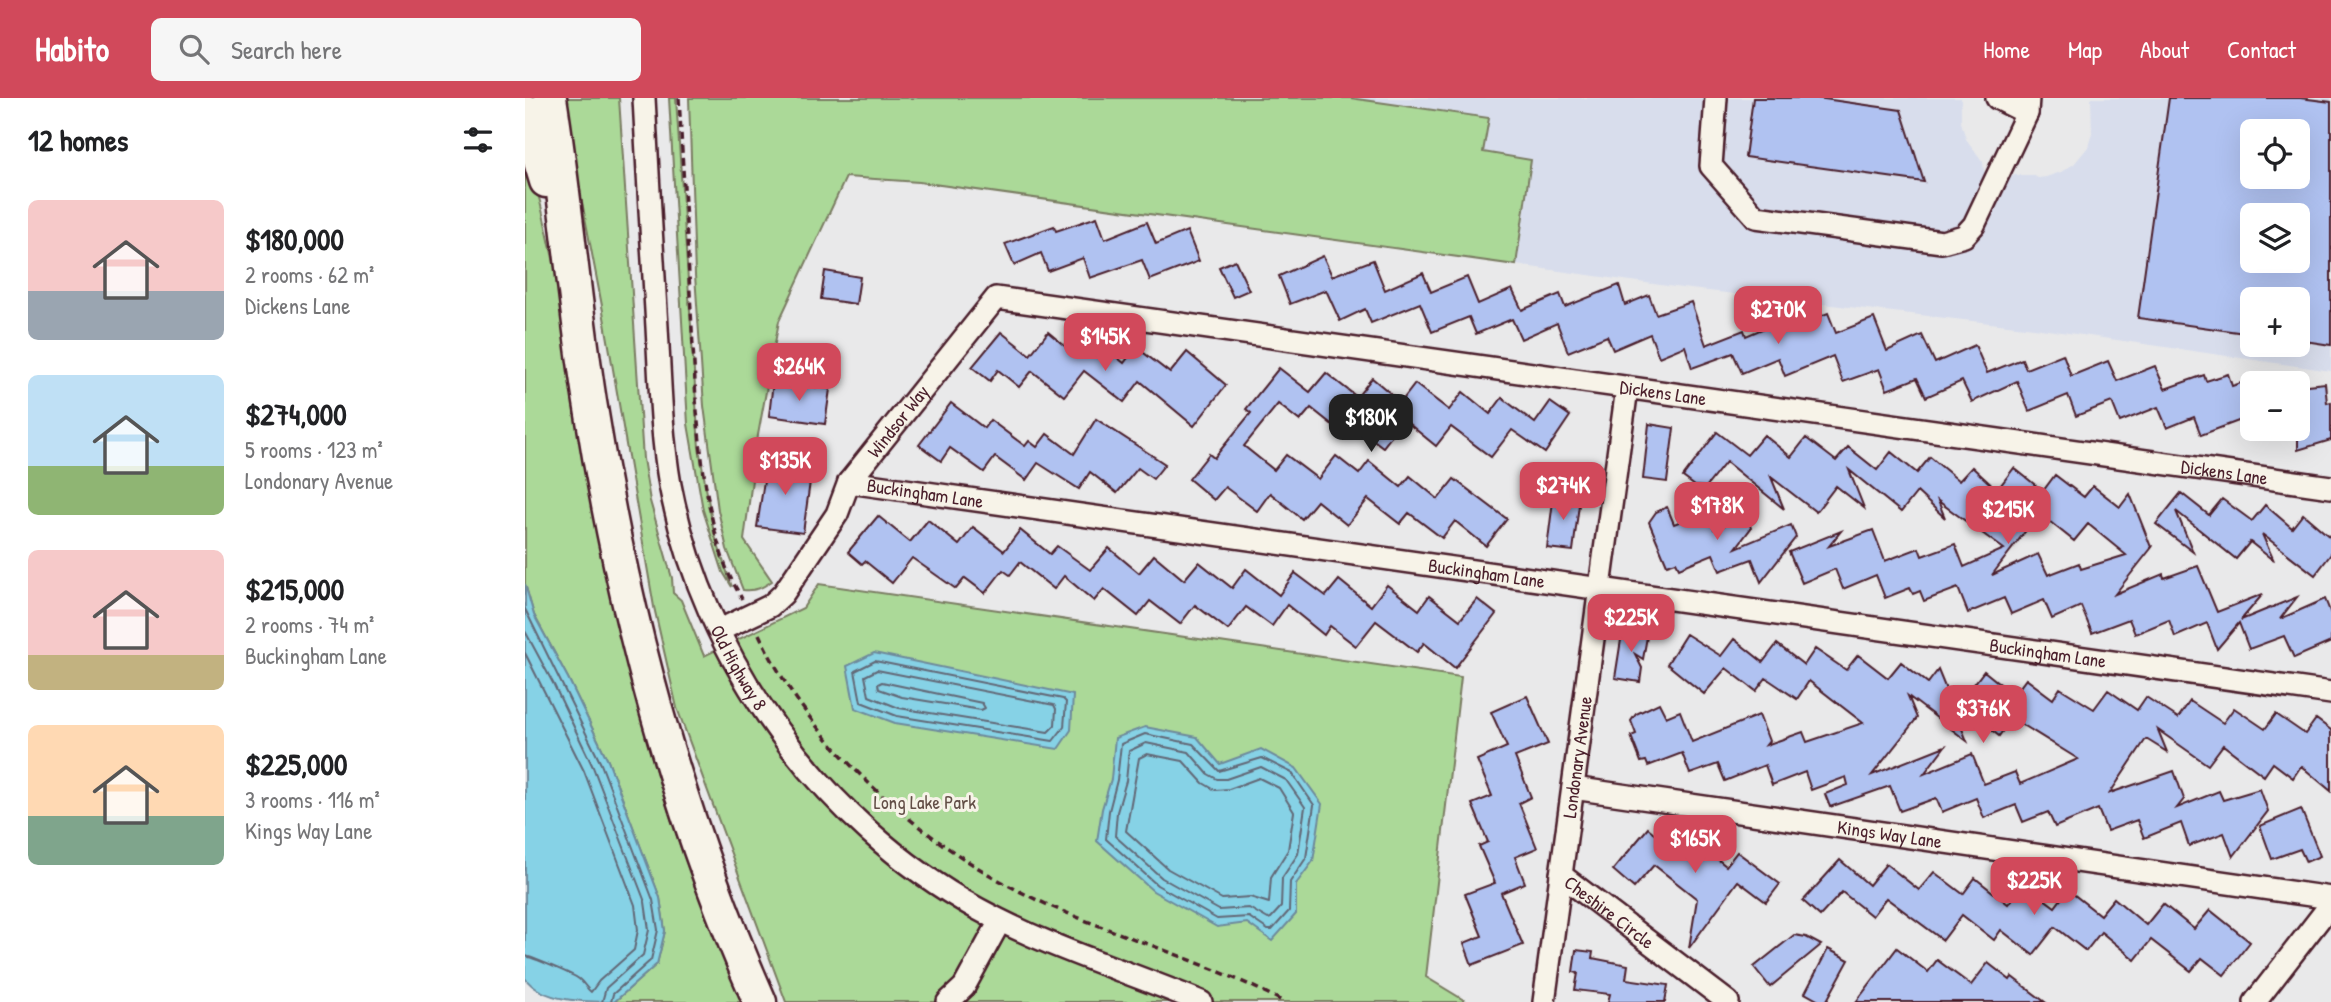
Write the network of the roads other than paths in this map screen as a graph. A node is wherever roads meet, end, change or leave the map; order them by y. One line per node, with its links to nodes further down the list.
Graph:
1 (550, 98): 8 (highway)
2 (643, 98): 13 (street, Old Highway 8)
3 (1716, 98): 5 (street)
4 (1997, 98): 5 (street)
5 (2027, 105)
6 (525, 111): 8 (highway)
7 (996, 298): 9 (street, Dickens Lane); 10 (street, Windsor Way)
8 (586, 374): 19 (highway)
9 (1627, 388): 11 (street, Dickens Lane); 12 (street, Londonary Avenue)
10 (849, 482): 12 (street, Buckingham Lane); 13 (street, Windsor Way)
11 (2331, 487)
12 (1601, 589): 14 (street, Buckingham Lane); 15 (street, Londonary Avenue)
13 (720, 630): 18 (street, Old Highway 8)
14 (2331, 693)
15 (1573, 788): 16 (street, Londonary Avenue); 17 (street, Kings Way Lane)
16 (1561, 874): 22 (street, Cheshire Circle); 23 (street, Cheshire Circle)
17 (2331, 901): 24 (street)
18 (1000, 921): 20 (street); 21 (street, Old Highway 8)
19 (759, 1002)
20 (948, 1002)
21 (1201, 1002)
22 (1544, 1002)
23 (1728, 1002)
24 (2255, 1002)

